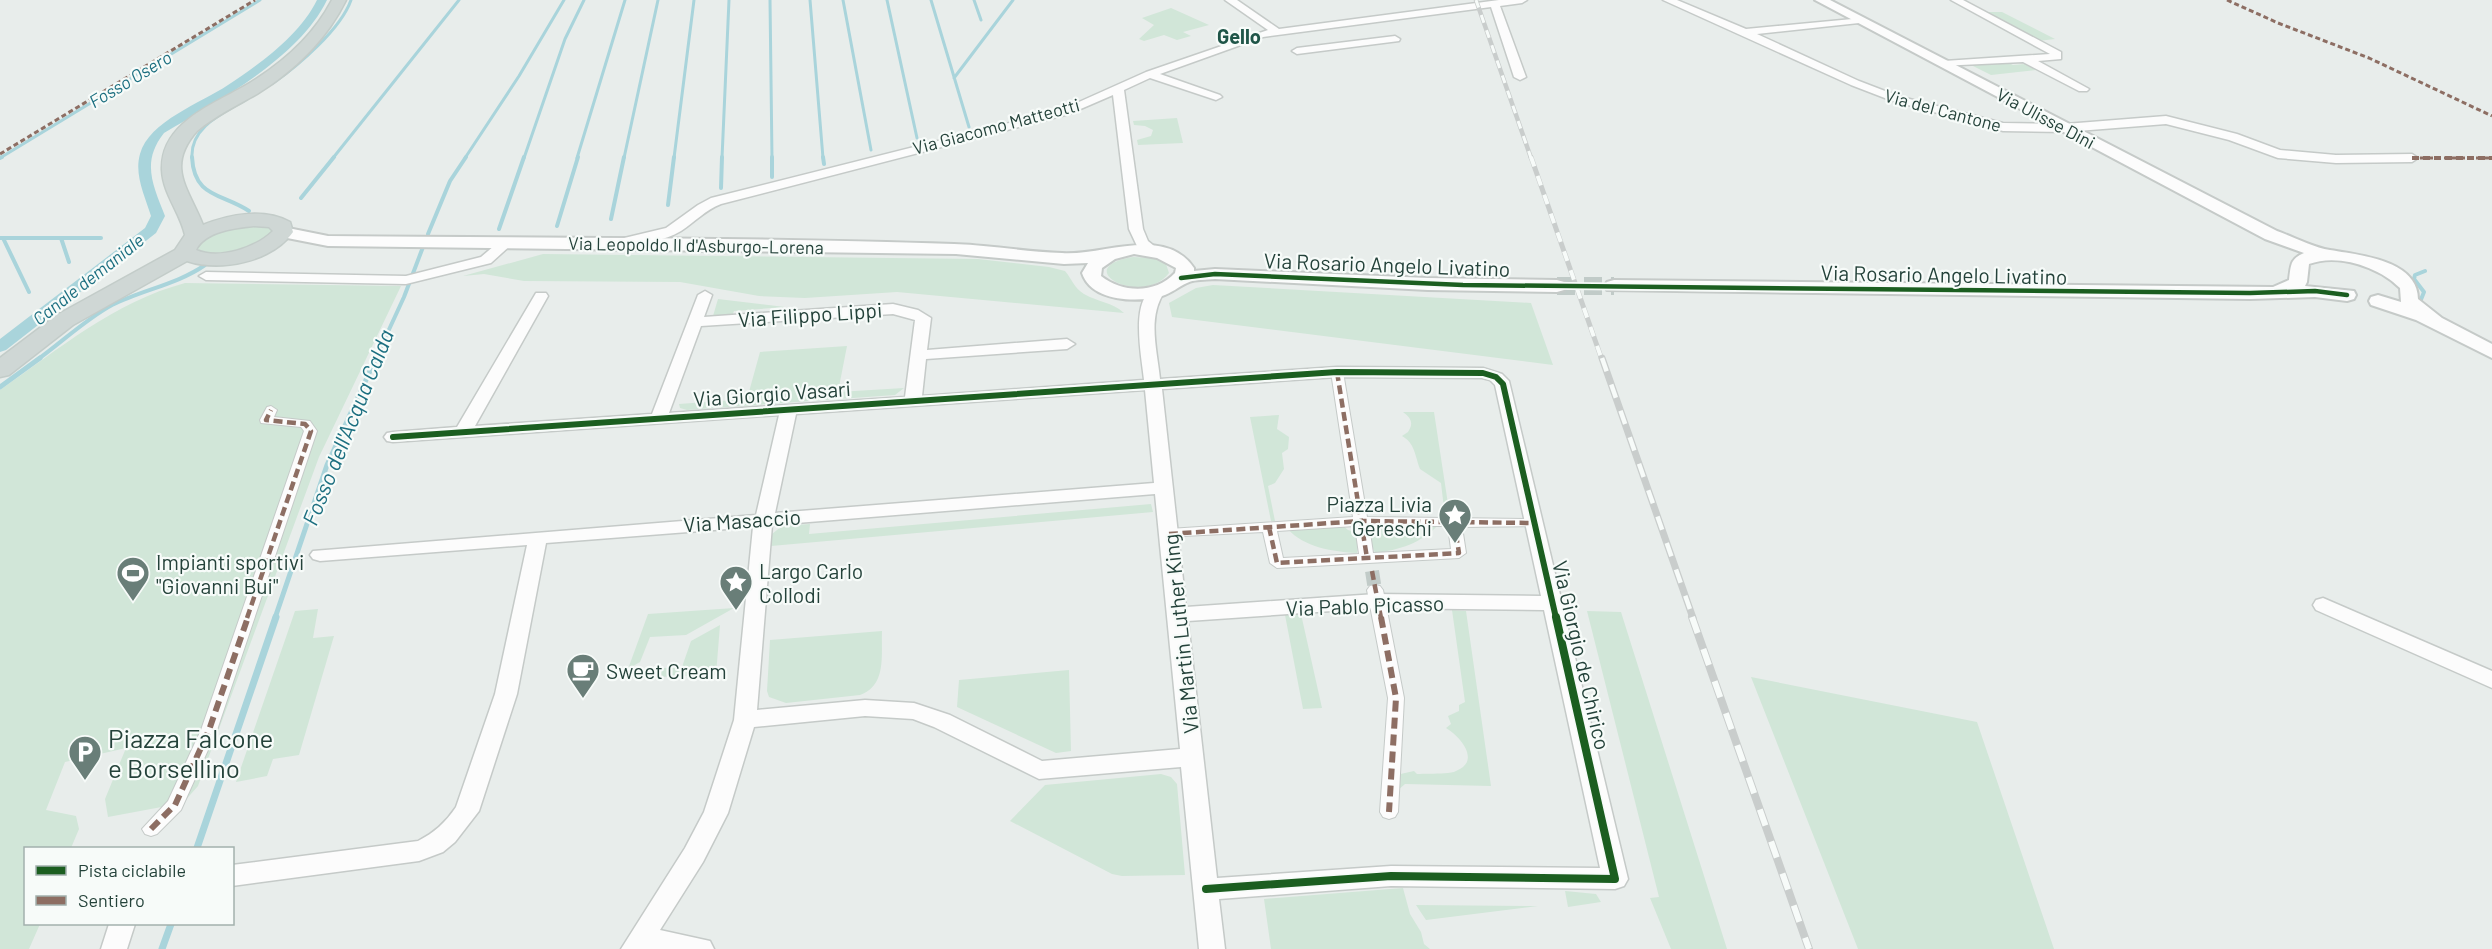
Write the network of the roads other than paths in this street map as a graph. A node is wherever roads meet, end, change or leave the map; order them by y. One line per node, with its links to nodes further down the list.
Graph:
1 (339, 0): 26 (main road)
2 (1230, 0): 11 (street)
3 (1522, 0): 7 (street, Via Giacomo Matteotti)
4 (1668, 0): 12 (street, Via del Cantone)
5 (1821, 0): 9 (street, Via Ulisse Dini)
6 (1956, 0): 17 (street)
7 (1495, 5): 8 (street, Via Giacomo Matteotti); 20 (street)
8 (1369, 19): 10 (street, Via Giacomo Matteotti); 14 (street)
9 (1859, 20): 12 (street); 18 (street, Via Ulisse Dini)
10 (1316, 26): 11 (street, Via Giacomo Matteotti); 15 (street)
11 (1276, 31): 19 (street, Via Giacomo Matteotti)
12 (1745, 32): 24 (street, Via del Cantone)
13 (1395, 39): 14 (street)
14 (1379, 41): 15 (street)
15 (1335, 46): 16 (street)
16 (1297, 51)
17 (2026, 60): 18 (street); 22 (street)
18 (1944, 64): 24 (street, Via Ulisse Dini)
19 (1150, 74): 21 (street, Via Giacomo Matteotti); 23 (street)
20 (1520, 77)
21 (1118, 88): 28 (street, Via Giacomo Matteotti); 29 (street)
22 (2083, 89)
23 (1216, 97)
24 (2065, 128): 25 (street, Via del Cantone); 31 (street, Via Ulisse Dini)
25 (2412, 158)
26 (188, 211): 27 (main road); 40 (main road)
27 (235, 222): 30 (main road); 40 (main road)
28 (684, 223): 34 (street, Via Giacomo Matteotti); 35 (street)
29 (1136, 229): 36 (street); 38 (street)
30 (283, 232): 32 (street); 37 (main road)
31 (2271, 235): 39 (street); 42 (street)
32 (328, 241): 33 (street, Via Leopoldo II d'Asburgo-Lorena); 37 (street)
33 (506, 243): 34 (street, Via Leopoldo II d'Asburgo-Lorena); 40 (street)
34 (612, 244): 35 (street, Via Leopoldo II d'Asburgo-Lorena)
35 (706, 245): 41 (street, Via Leopoldo II d'Asburgo-Lorena)
36 (1152, 250): 38 (street, Via Leopoldo II d'Asburgo-Lorena); 43 (street)
37 (254, 251): 40 (main road)
38 (1110, 255): 41 (street, Via Leopoldo II d'Asburgo-Lorena); 44 (street)
39 (2326, 255): 42 (street); 51 (street)
40 (199, 256): 61 (main road)
41 (1064, 259): 44 (street, Via Leopoldo II d'Asburgo-Lorena)
42 (2301, 266): 48 (street); 53 (street)
43 (1182, 271): 45 (street, Via Rosario Angelo Livatino); 47 (street)
44 (1091, 273): 49 (street, Via Leopoldo II d'Asburgo-Lorena)
45 (1557, 286)
46 (1614, 286): 48 (street, Via Rosario Angelo Livatino)
47 (1158, 291): 49 (street); 55 (street)
48 (2273, 292): 53 (street, Via Rosario Angelo Livatino)
49 (1123, 293): 55 (street)
50 (705, 294): 56 (street)
51 (2408, 295): 54 (street); 57 (street)
52 (541, 296): 68 (street)
53 (2347, 296): 54 (street)
54 (2378, 301): 57 (street)
55 (1146, 319): 63 (street, Via Martin Luther King)
56 (695, 322): 60 (street, Via Filippo Lippi); 67 (street)
57 (2436, 322): 59 (street)
58 (1067, 344): 60 (street)
59 (2492, 352)
60 (920, 355): 64 (street)
61 (0, 370)
62 (1337, 372): 63 (street, Via Giorgio de Chirico); 72 (street); 74 (street, Via Giorgio de Chirico)
63 (1154, 383): 64 (street, Via Giorgio Vasari); 70 (street, Via Martin Luther King)
64 (913, 400): 65 (street, Via Giorgio Vasari)
65 (789, 408): 67 (street, Via Giorgio Vasari); 71 (street)
66 (271, 410): 88 (street)
67 (659, 417): 68 (street, Via Giorgio Vasari)
68 (464, 431): 69 (street, Via Giorgio Vasari)
69 (393, 436)
70 (1165, 488): 71 (street, Via Masaccio); 76 (street, Via Martin Luther King)
71 (763, 519): 77 (street, Via Masaccio); 85 (street)
72 (1361, 521): 73 (street); 75 (street); 79 (street)
73 (1454, 522): 74 (street); 79 (street)
74 (1534, 523): 81 (street, Via Giorgio de Chirico)
75 (1269, 527): 76 (street); 79 (street)
76 (1169, 534): 83 (street, Via Martin Luther King)
77 (538, 537): 78 (street, Via Masaccio); 89 (street)
78 (320, 555)
79 (1367, 558)
80 (1375, 595): 81 (street, Via Pablo Picasso); 83 (street, Via Pablo Picasso); 87 (street)
81 (1553, 603): 90 (street, Via Giorgio de Chirico)
82 (2323, 605): 84 (street)
83 (1178, 615): 86 (street, Via Martin Luther King)
84 (2492, 680)
85 (745, 720): 86 (street); 92 (street)
86 (1193, 758): 90 (street, Via Martin Luther King)
87 (1389, 812)
88 (151, 829)
89 (234, 876)
90 (1206, 889): 95 (street, Via Martin Luther King)
91 (122, 925): 93 (street)
92 (638, 944): 94 (street)
93 (114, 949)
94 (701, 949)
95 (1212, 949)

